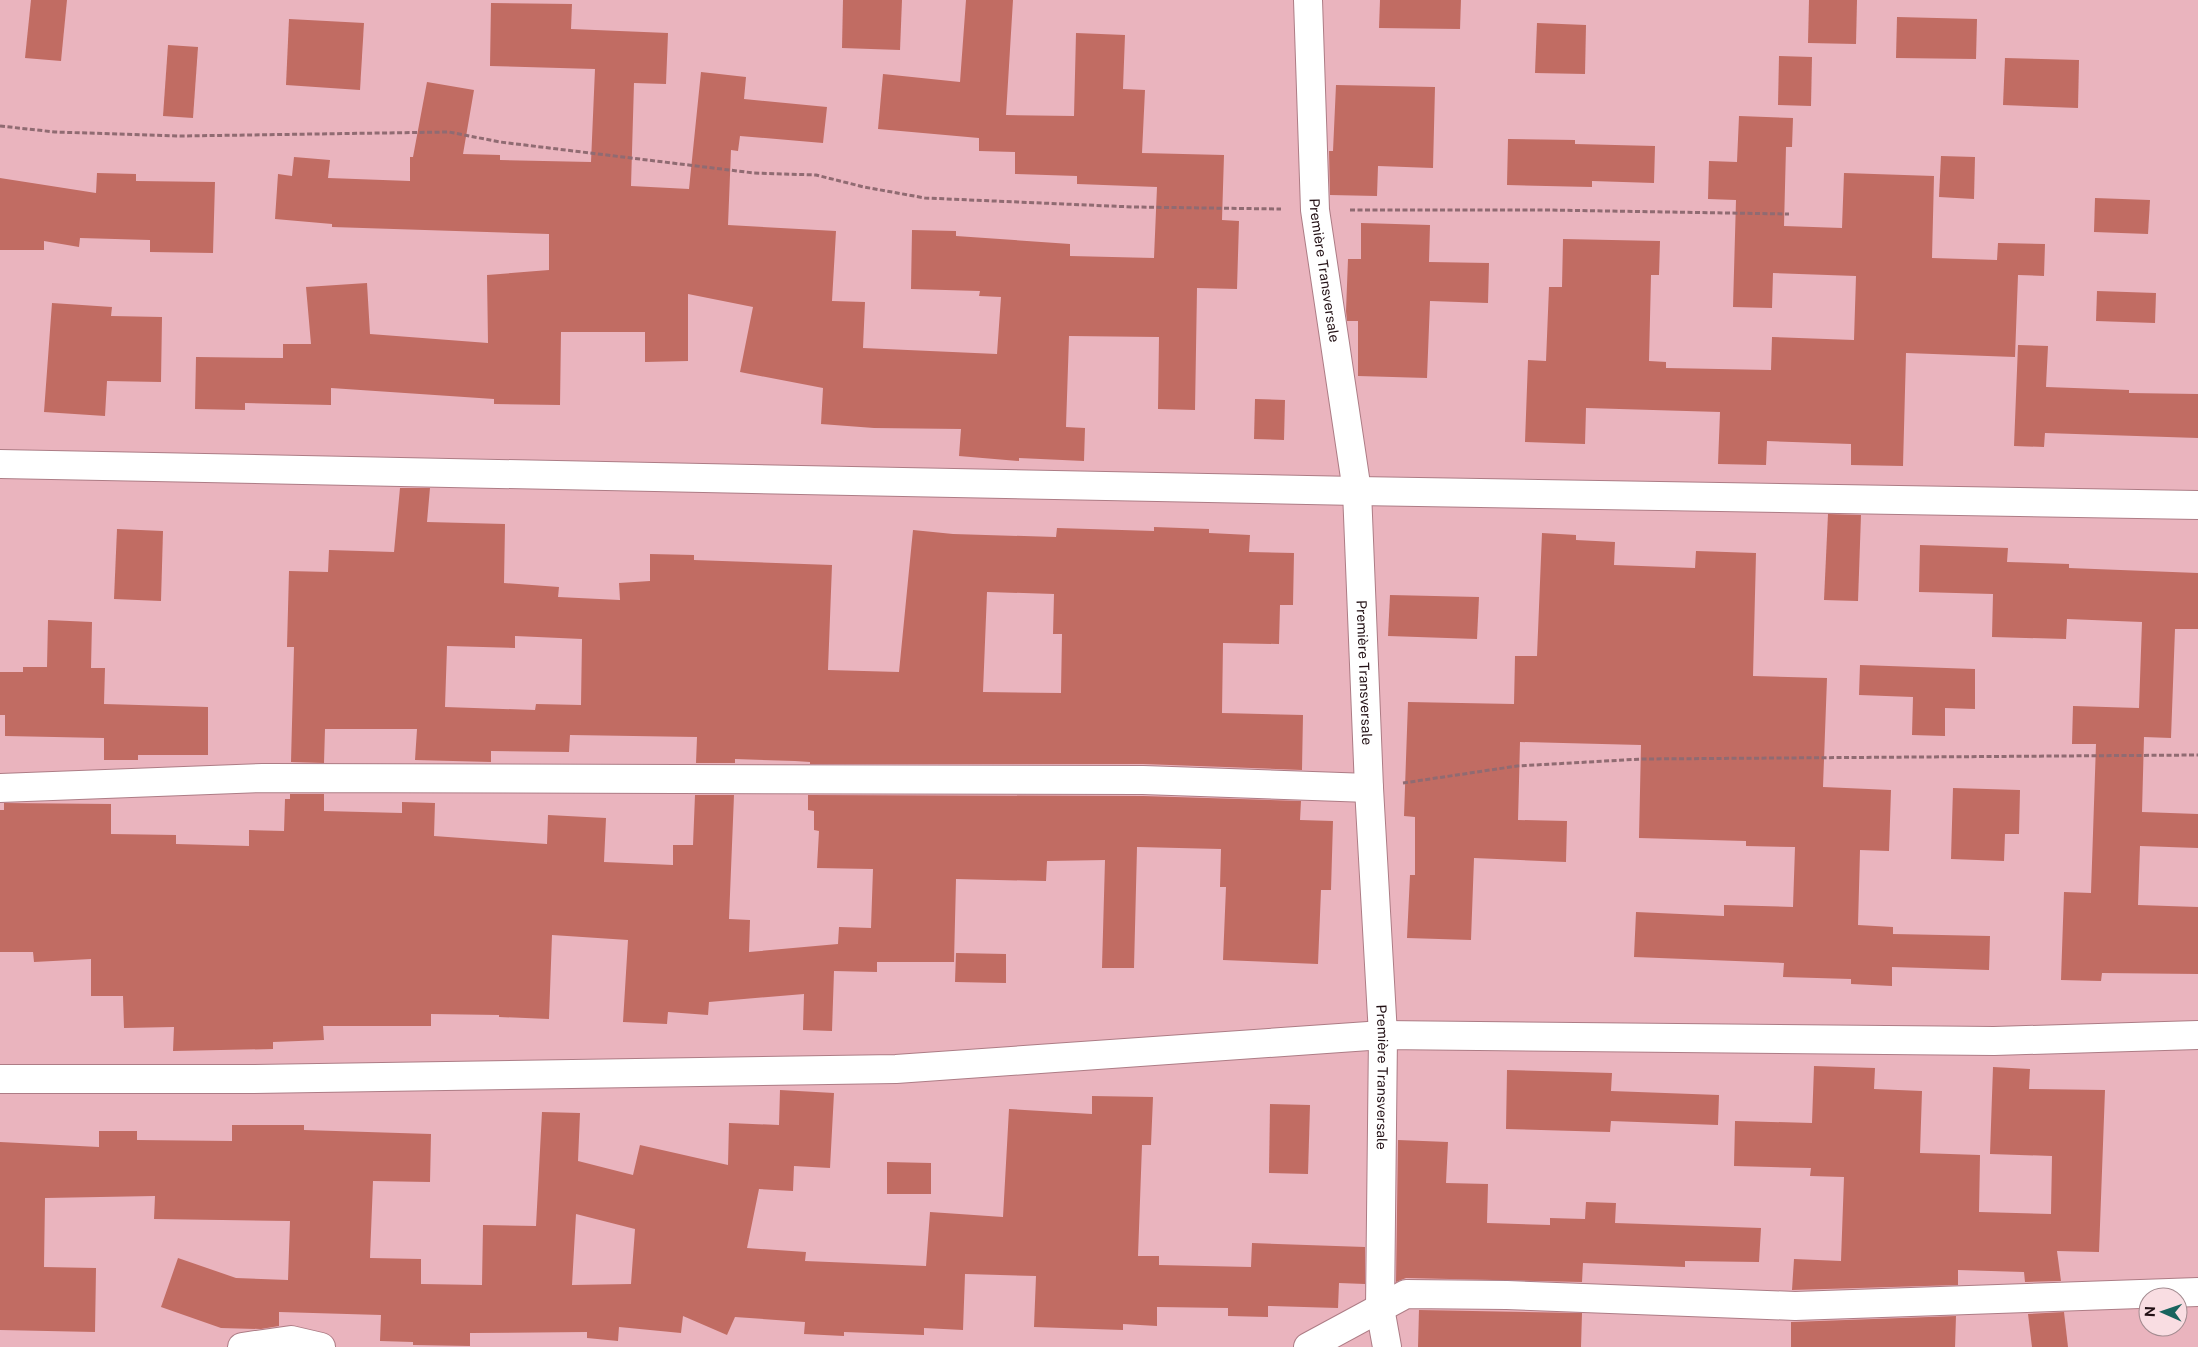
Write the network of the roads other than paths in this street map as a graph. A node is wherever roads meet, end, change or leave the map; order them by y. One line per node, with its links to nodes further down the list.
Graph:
1 (1308, 0): 3 (street, Première Transversale)
2 (0, 464): 3 (street)
3 (1357, 491): 4 (street); 6 (street, Première Transversale)
4 (2198, 504)
5 (0, 788): 6 (street)
6 (1369, 788): 7 (street, Première Transversale)
7 (1383, 1035): 8 (street); 9 (street); 11 (street, Première Transversale)
8 (2198, 1035)
9 (0, 1079)
10 (2198, 1292): 11 (street)
11 (1380, 1308): 14 (street); 15 (street, Première Transversale)
12 (242, 1347): 13 (street)
13 (321, 1347)
14 (1308, 1347)
15 (1387, 1347)

